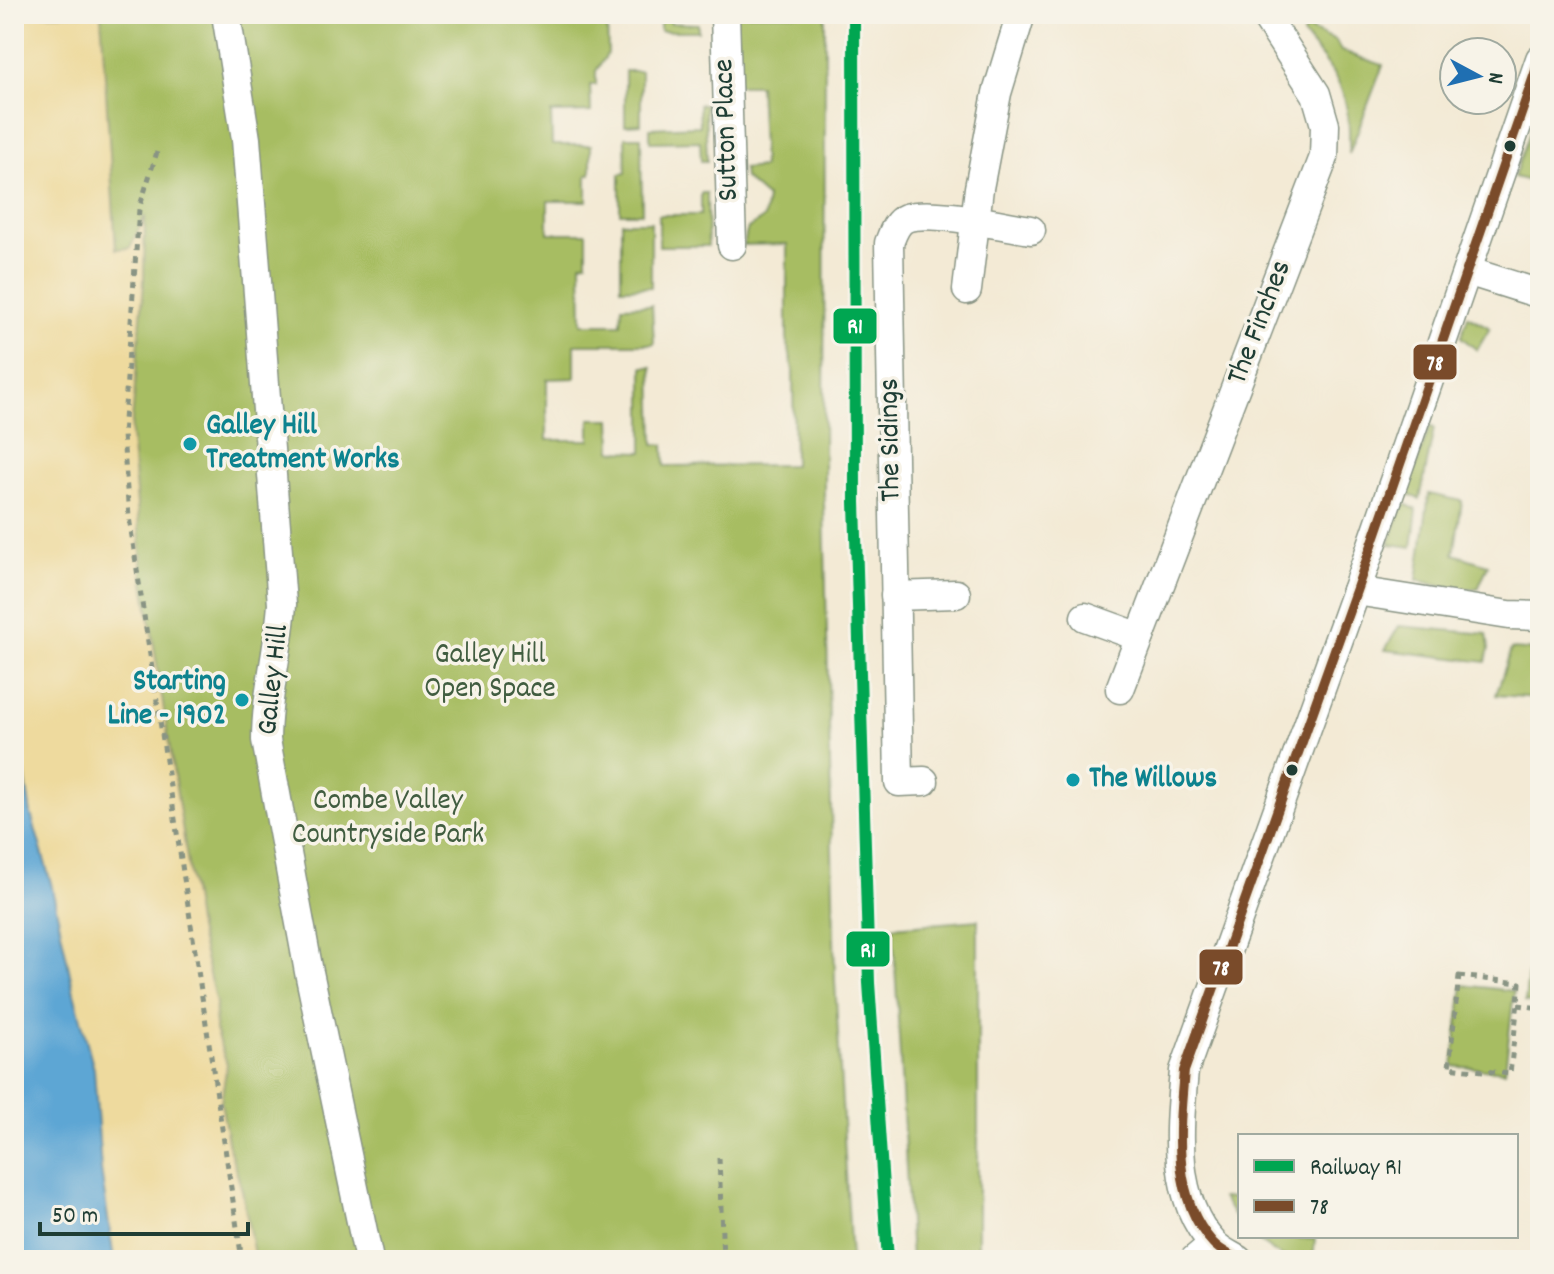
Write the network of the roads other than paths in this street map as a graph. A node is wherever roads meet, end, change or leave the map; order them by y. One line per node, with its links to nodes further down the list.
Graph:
1 (226, 14): 21 (street, Galley Hill)
2 (725, 14): 8 (street, Sutton Place)
3 (1021, 14): 6 (street)
4 (1264, 14): 17 (street, The Finches)
5 (1540, 59): 9 (street)
6 (976, 222): 7 (street); 10 (street); 14 (street, The Sidings)
7 (1031, 230)
8 (732, 245)
9 (1467, 271): 11 (street); 12 (street)
10 (967, 290)
11 (1540, 294)
12 (1356, 591): 15 (street); 20 (street)
13 (956, 594): 14 (street)
14 (895, 596): 19 (street, The Sidings)
15 (1540, 616)
16 (1085, 617): 17 (street)
17 (1140, 637): 18 (street, The Finches)
18 (1120, 689)
19 (924, 781)
20 (1204, 1252): 22 (street)
21 (369, 1260)
22 (1238, 1260)

